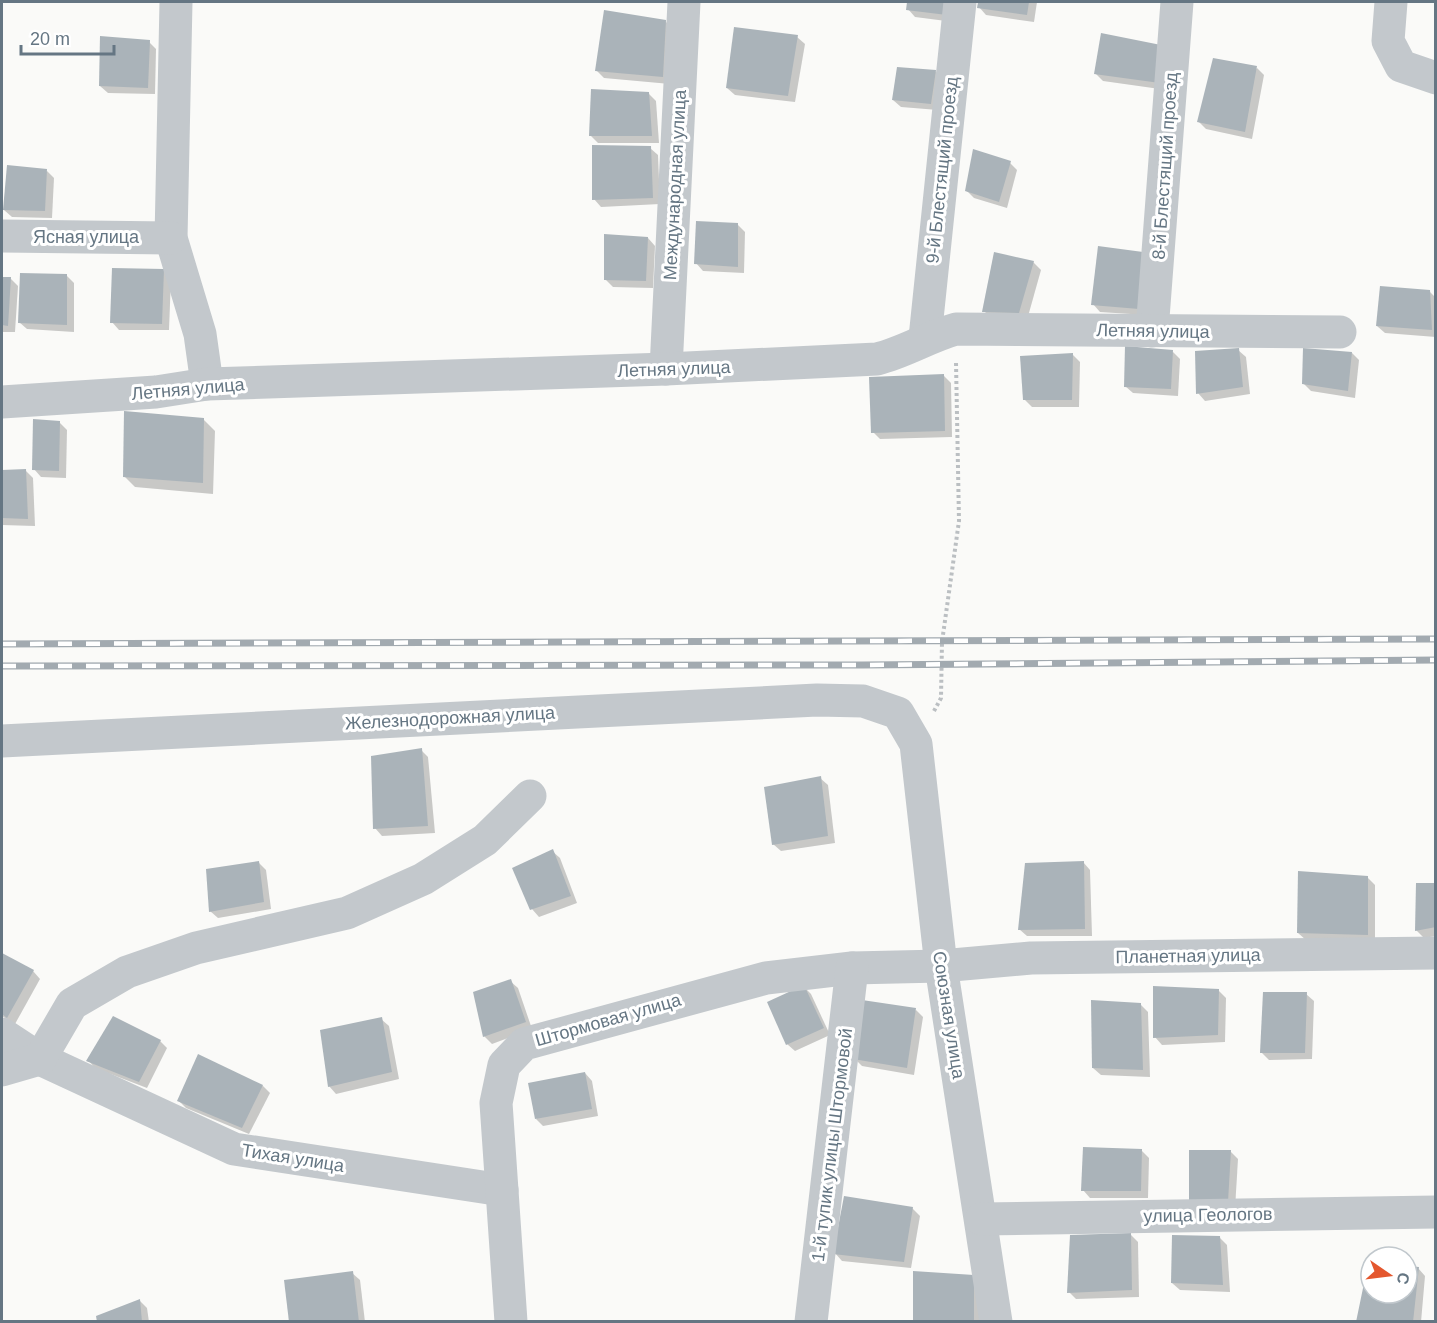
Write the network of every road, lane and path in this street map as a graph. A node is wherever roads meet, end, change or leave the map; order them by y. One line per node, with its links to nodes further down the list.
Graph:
1 (176, 2): 8 (street)
2 (684, 2): 13 (street, Международная улица)
3 (960, 2): 12 (street, 9-й Блестящий проезд)
4 (1177, 2): 10 (street, 8-й Блестящий проезд)
5 (1391, 2): 6 (street)
6 (1436, 78)
7 (2, 236): 8 (street, Ясная улица)
8 (171, 238): 14 (street)
9 (956, 329): 10 (street, Летняя улица); 12 (street, Летняя улица); 18 (path)
10 (1152, 331): 11 (street, Летняя улица)
11 (1340, 333)
12 (925, 338): 13 (street, Летняя улица)
13 (666, 369): 14 (street, Летняя улица)
14 (207, 384): 15 (street, Летняя улица)
15 (2, 402)
16 (898, 712): 17 (street, Железнодорожная улица); 18 (street, Союзная улица)
17 (2, 741)
18 (916, 744): 21 (street, Союзная улица)
19 (530, 796): 24 (street)
20 (1436, 952): 21 (street, Планетная улица)
21 (940, 966): 22 (street, Штормовая улица); 28 (street, Союзная улица)
22 (852, 968): 26 (street, Штормовая улица); 30 (street, 1-й тупик улицы Штормовой)
23 (2, 1034): 24 (street, Тихая улица)
24 (40, 1059): 25 (street); 26 (street, Тихая улица)
25 (2, 1070)
26 (502, 1190): 29 (street, Штормовая улица)
27 (1436, 1212): 28 (street, улица Геологов)
28 (981, 1219): 31 (street, Союзная улица)
29 (512, 1322)
30 (811, 1322)
31 (996, 1322)

